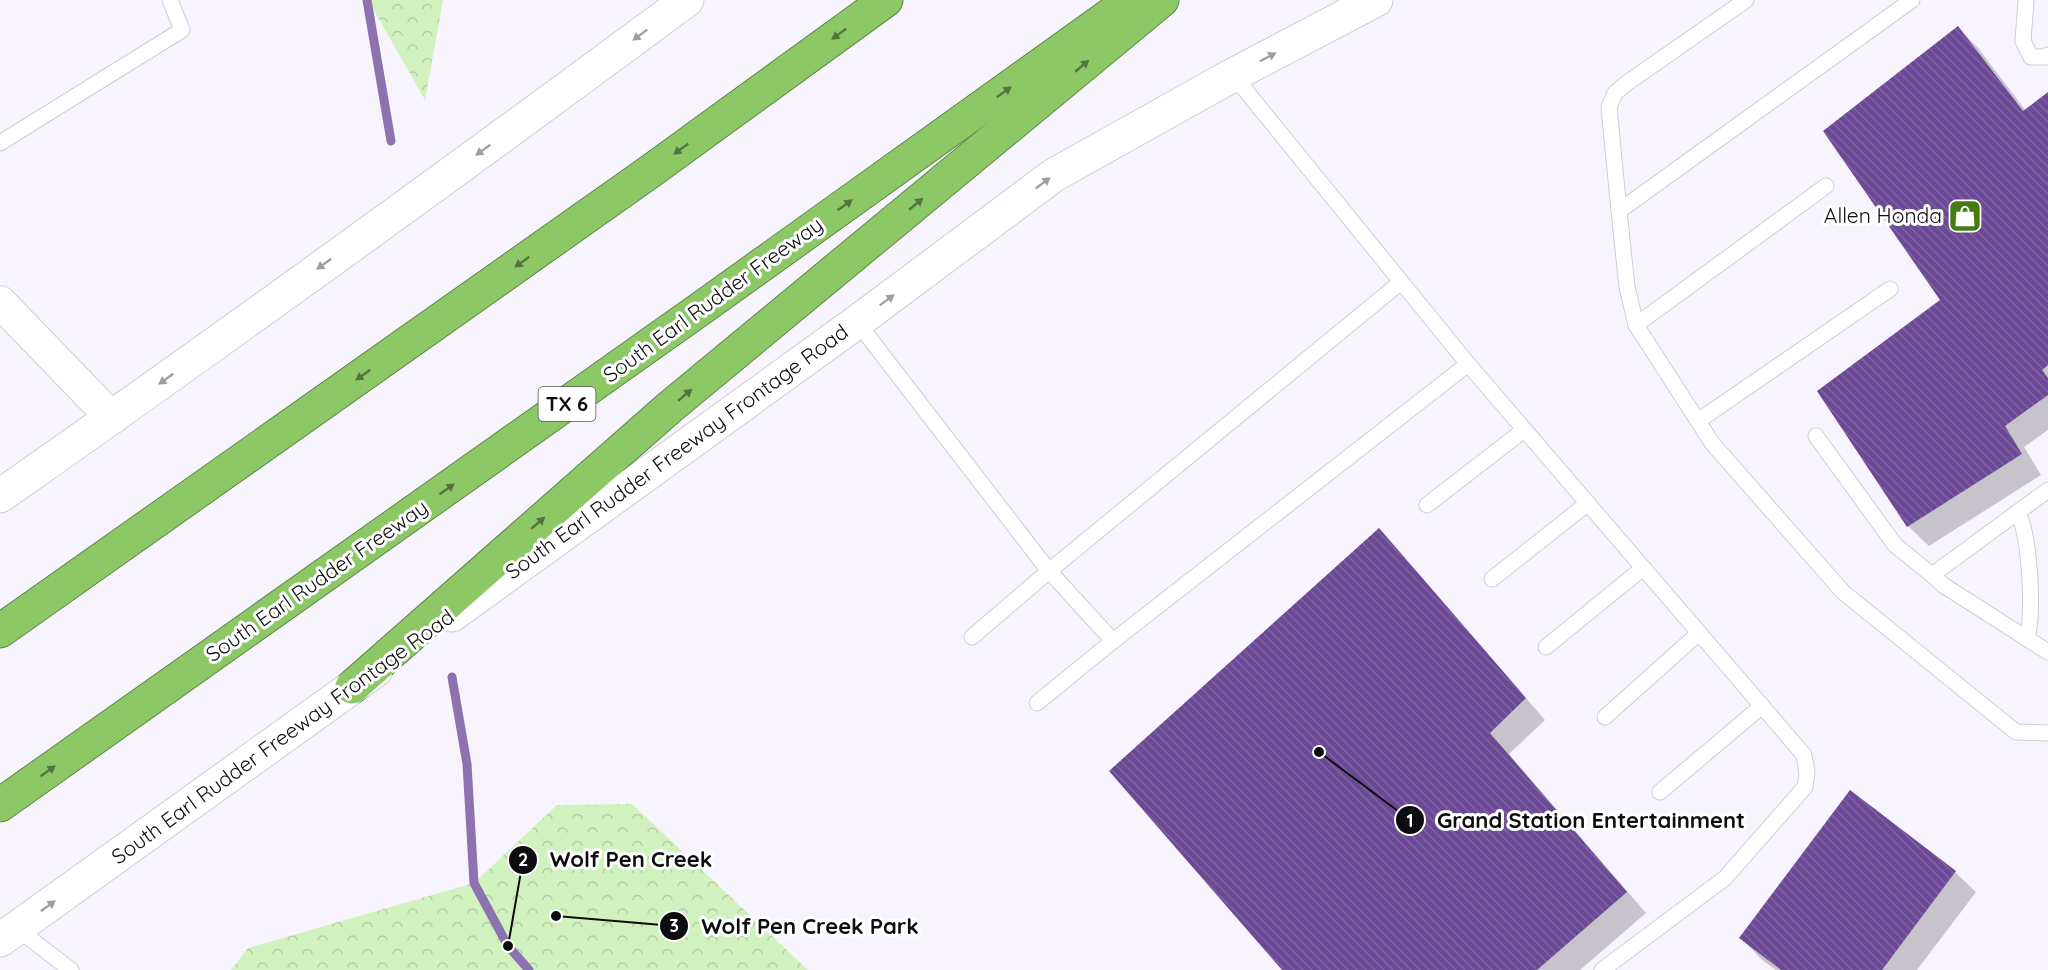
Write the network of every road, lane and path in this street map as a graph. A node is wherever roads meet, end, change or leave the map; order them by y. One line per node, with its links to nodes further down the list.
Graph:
1 (170, 0): 12 (lane)
2 (687, 0): 21 (main road, one-way to 21)
3 (886, 0): 34 (highway, one-way to 34)
4 (1131, 0): 47 (highway, South Earl Rudder Freeway / TX 6, one-way to 4)
5 (1162, 0): 41 (highway, one-way to 5)
6 (1376, 0): 11 (main road, South Earl Rudder Freeway Frontage Road, one-way to 6)
7 (1746, 0): 14 (lane)
8 (1912, 0): 14 (lane)
9 (2026, 0): 10 (lane)
10 (2048, 55)
11 (1233, 75): 15 (lane); 18 (main road, South Earl Rudder Freeway Frontage Road, one-way to 11)
12 (0, 143)
13 (1826, 186): 19 (lane)
14 (1619, 211): 19 (lane)
15 (1401, 282): 20 (lane); 31 (lane)
16 (1890, 290): 22 (lane)
17 (0, 302): 21 (street)
18 (857, 322): 31 (lane); 41 (main road, South Earl Rudder Freeway Frontage Road)
19 (1636, 325): 22 (lane)
20 (1468, 364): 23 (lane); 38 (lane)
21 (112, 418): 26 (main road)
22 (1698, 421): 45 (lane)
23 (1524, 430): 27 (lane); 28 (lane)
24 (1816, 436): 32 (lane)
25 (2048, 490): 29 (lane)
26 (0, 496)
27 (1587, 503): 30 (lane); 33 (lane)
28 (1427, 505)
29 (2018, 512): 32 (lane); 37 (lane)
30 (1643, 568): 35 (lane); 39 (lane)
31 (1049, 571): 36 (lane); 38 (lane)
32 (1932, 575): 37 (lane)
33 (1492, 579)
34 (0, 631)
35 (1699, 633): 43 (lane); 44 (lane)
36 (972, 637)
37 (2027, 639): 40 (lane)
38 (1113, 641): 42 (lane)
39 (1546, 647)
40 (2048, 652)
41 (352, 687): 48 (main road, South Earl Rudder Freeway Frontage Road, one-way to 41)
42 (1037, 703)
43 (1762, 706): 46 (lane); 50 (lane)
44 (1605, 717)
45 (2048, 733)
46 (1660, 792)
47 (0, 805)
48 (8, 934): 49 (lane)
49 (71, 970)
50 (1602, 970)

